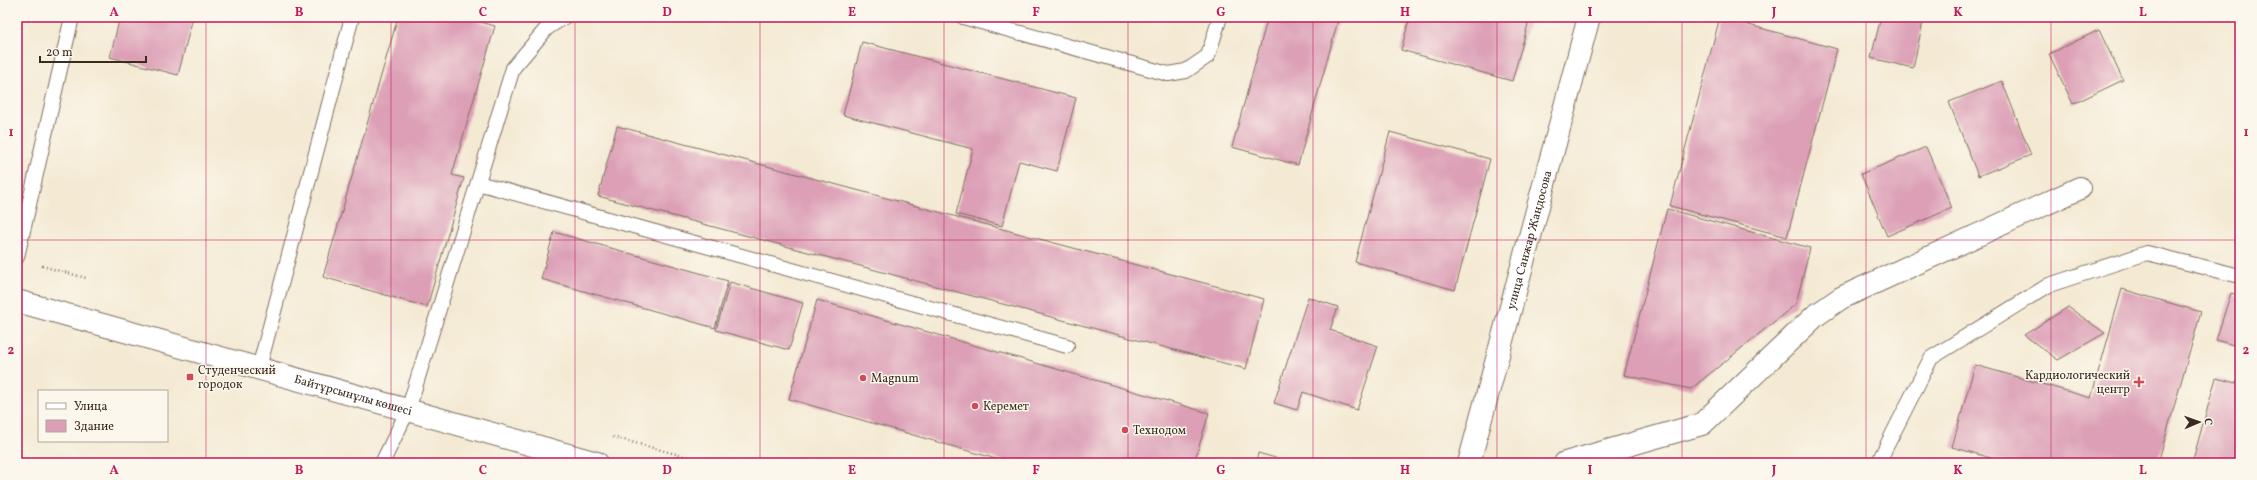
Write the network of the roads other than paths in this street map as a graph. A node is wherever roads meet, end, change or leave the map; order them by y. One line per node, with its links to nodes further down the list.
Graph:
1 (72, 17): 9 (lane)
2 (352, 17): 13 (lane)
3 (564, 17): 7 (lane)
4 (963, 17): 5 (lane)
5 (1220, 17)
6 (1589, 17): 17 (street, улица Санжар Жандосова)
7 (478, 183): 12 (lane); 14 (lane)
8 (2080, 188): 18 (street)
9 (17, 257)
10 (2240, 276): 19 (lane)
11 (17, 301): 13 (street, Байтұрсынұлы көшесі)
12 (1067, 346)
13 (259, 368): 14 (street, Байтұрсынұлы көшесі)
14 (408, 410): 15 (lane); 16 (street, Байтұрсынұлы көшесі)
15 (382, 463)
16 (597, 463)
17 (1469, 463)
18 (1565, 463)
19 (1878, 463)

